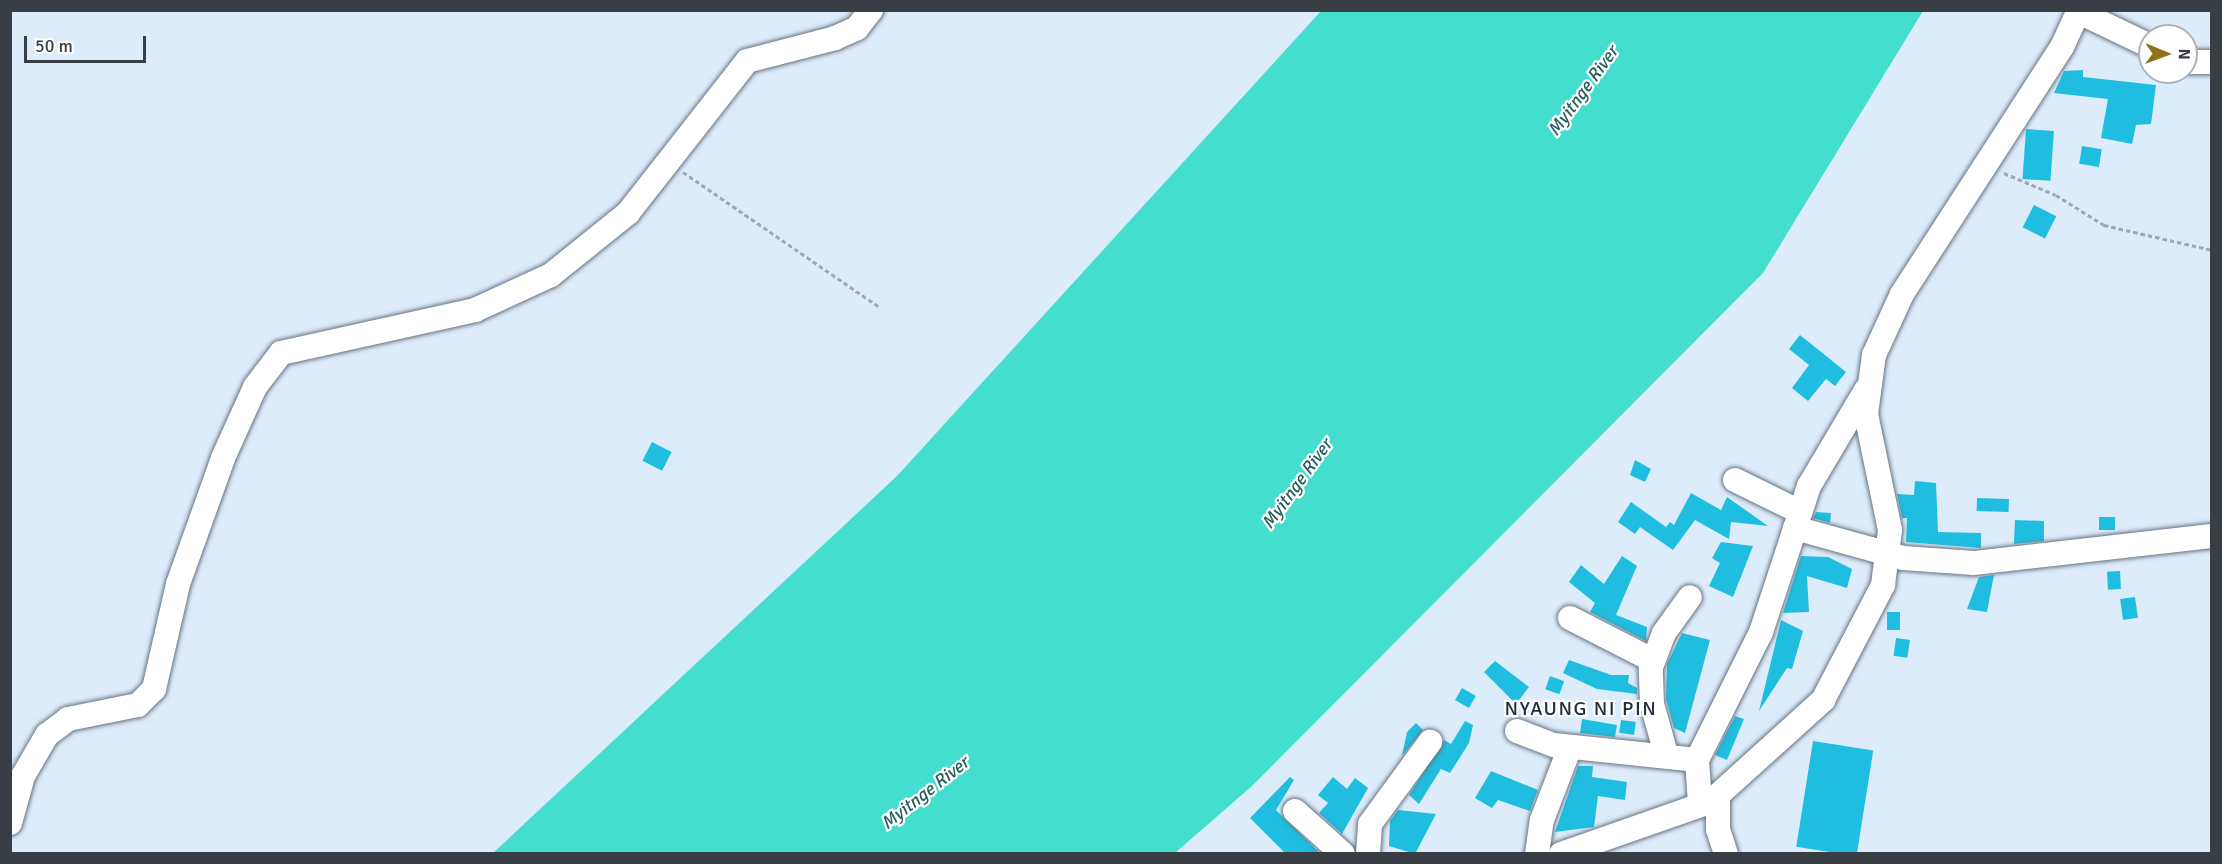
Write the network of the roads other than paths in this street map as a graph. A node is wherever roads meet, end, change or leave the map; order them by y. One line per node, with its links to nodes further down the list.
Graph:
1 (871, 10): 19 (street)
2 (2079, 11): 3 (street); 4 (street)
3 (2138, 40)
4 (1866, 390): 6 (street); 8 (street)
5 (1735, 480): 6 (street)
6 (1797, 520): 8 (street); 16 (street)
7 (2211, 536): 8 (street)
8 (1889, 553): 17 (street)
9 (1690, 597): 11 (street)
10 (1570, 618): 11 (street)
11 (1652, 660): 15 (street)
12 (1517, 731): 14 (street)
13 (1430, 742): 22 (street)
14 (1570, 747): 15 (street); 23 (street)
15 (1666, 754): 16 (street)
16 (1697, 760): 17 (street)
17 (1709, 802): 20 (street); 25 (street)
18 (1295, 811): 21 (street)
19 (10, 823)
20 (1586, 850): 24 (street)
21 (1343, 854)
22 (1368, 854)
23 (1537, 854)
24 (1561, 854)
25 (1726, 854)

